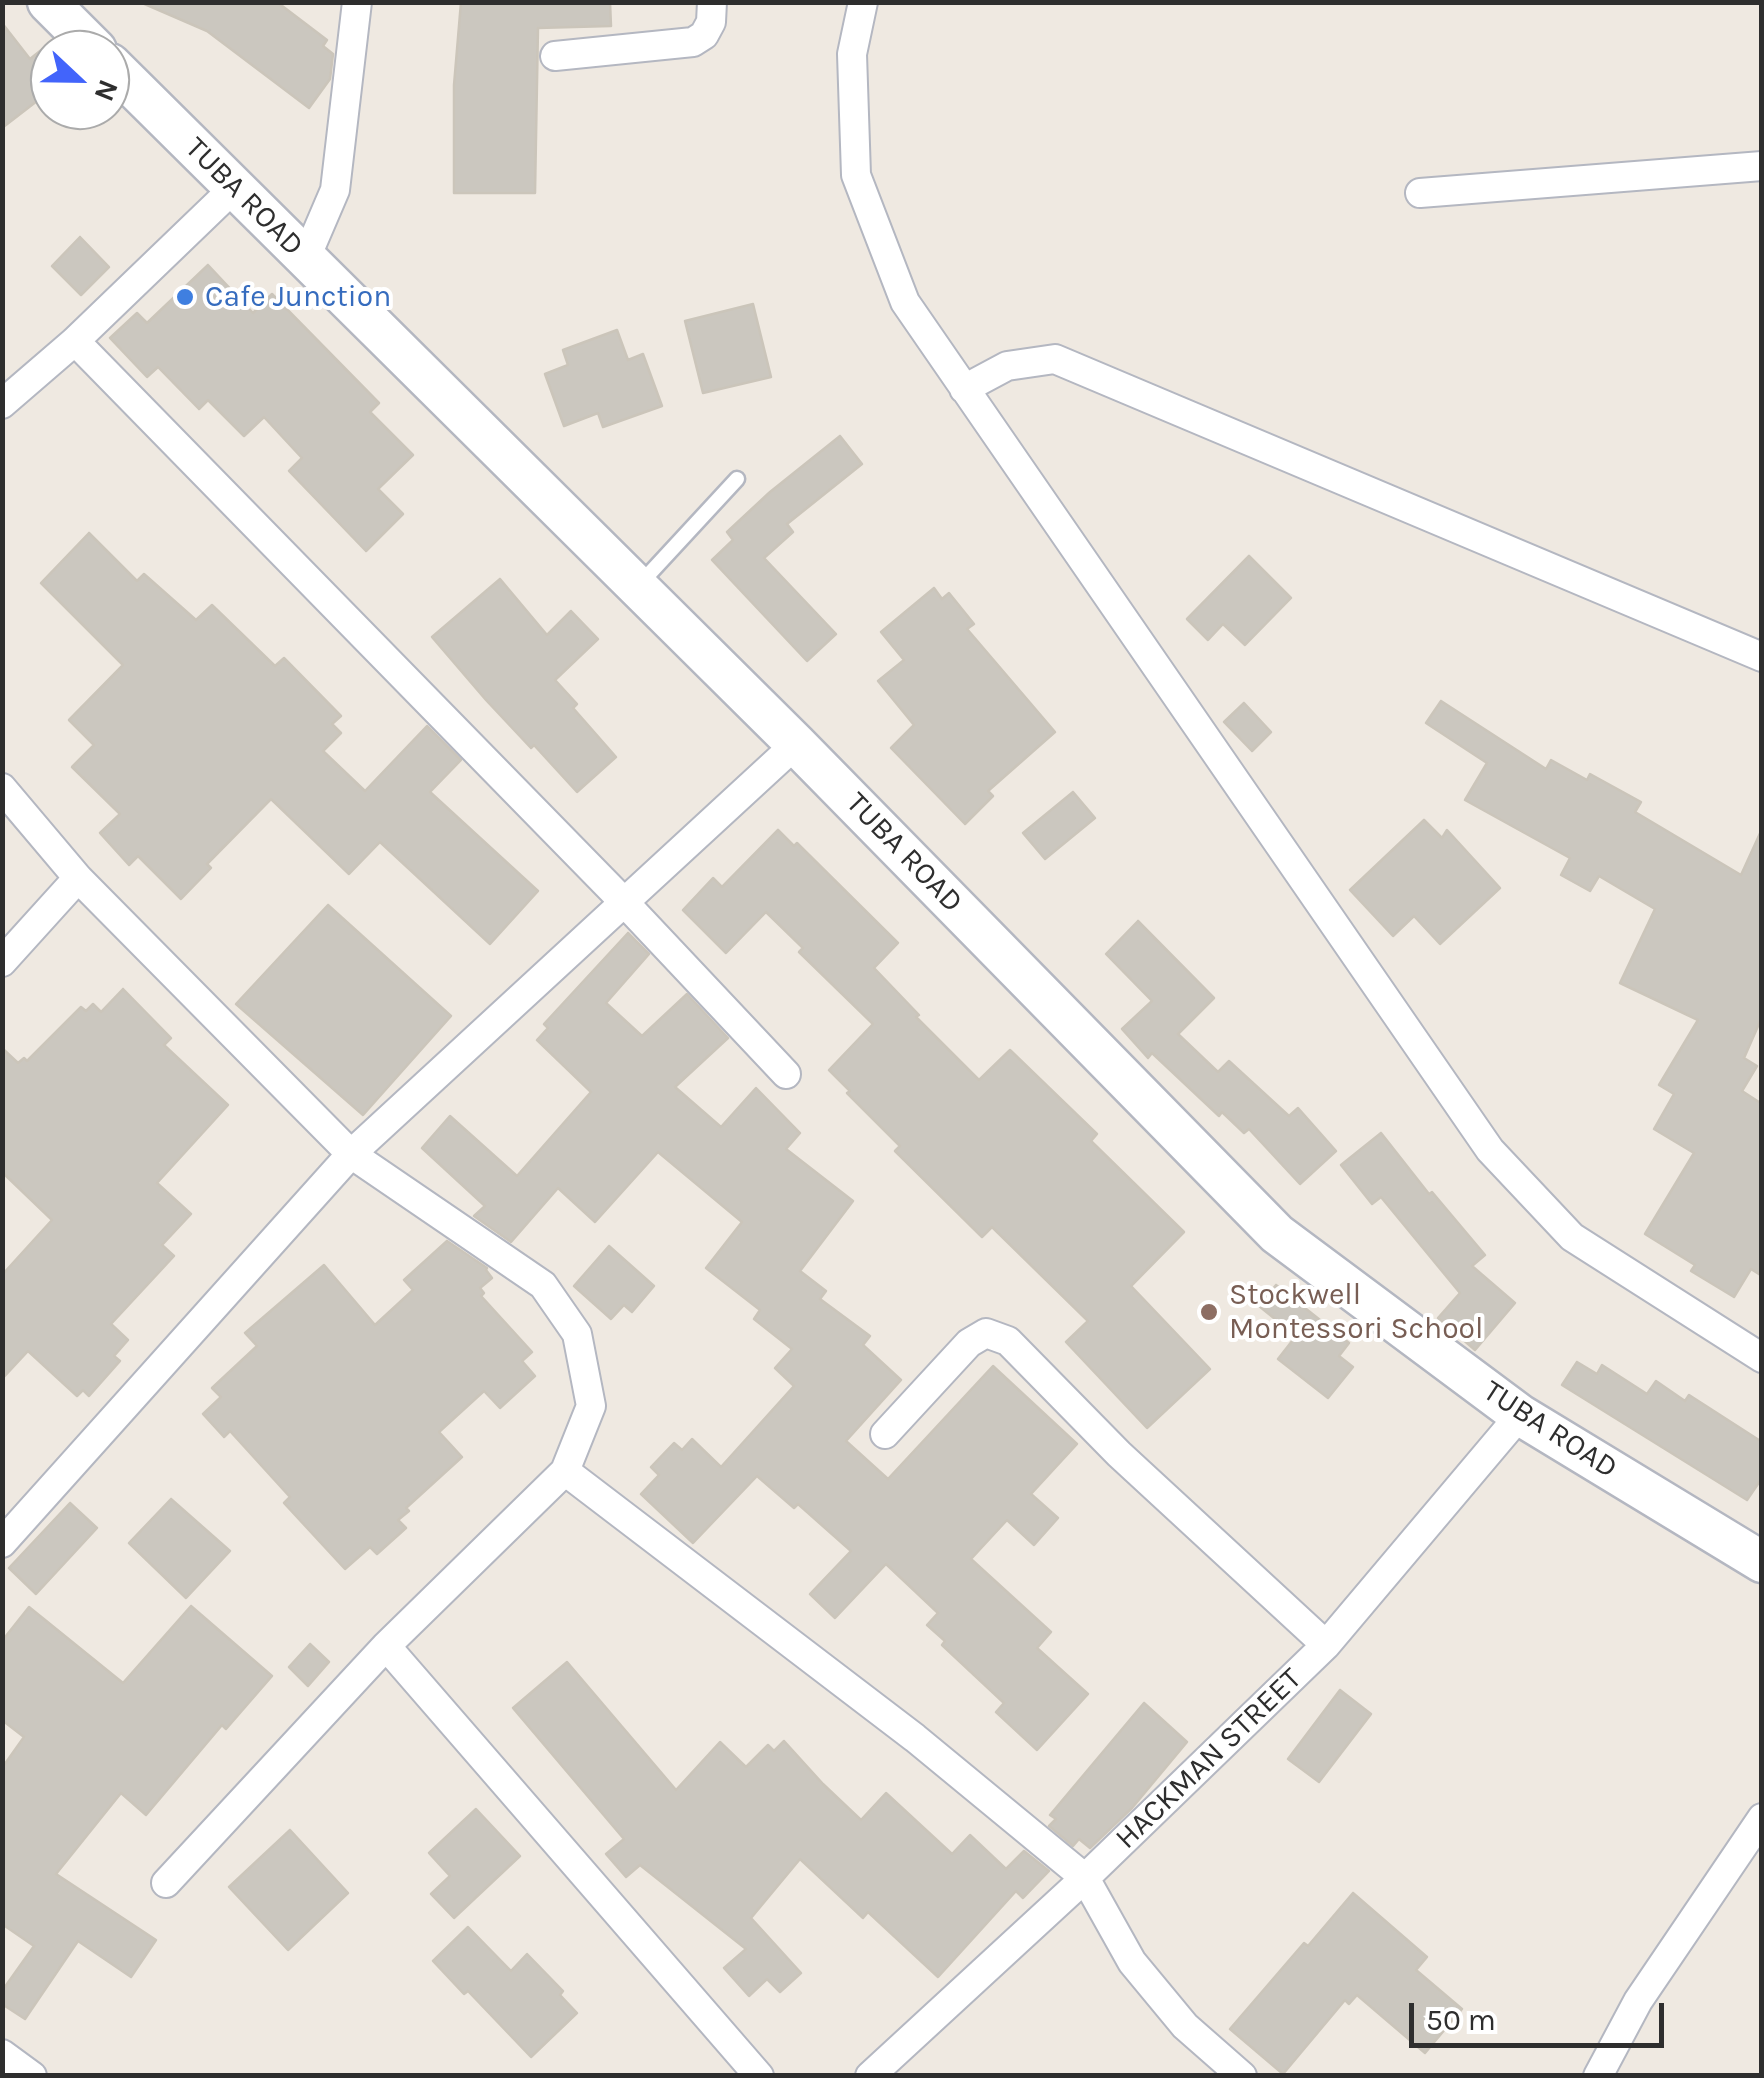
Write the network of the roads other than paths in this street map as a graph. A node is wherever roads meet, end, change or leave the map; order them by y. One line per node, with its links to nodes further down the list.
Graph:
1 (48, 2): 5 (street)
2 (357, 2): 11 (street)
3 (712, 2): 6 (street)
4 (863, 2): 13 (street)
5 (76, 30)
6 (554, 56)
7 (130, 84): 9 (street, TUBA ROAD)
8 (1762, 166): 10 (street)
9 (234, 186): 11 (street, TUBA ROAD); 12 (street)
10 (1420, 193)
11 (305, 260): 16 (street, TUBA ROAD)
12 (75, 341): 14 (street); 21 (street)
13 (964, 388): 17 (street); 25 (street)
14 (2, 404)
15 (737, 478): 16 (lane)
16 (638, 586): 18 (street, TUBA ROAD)
17 (1762, 657)
18 (796, 744): 21 (street); 26 (street, TUBA ROAD)
19 (2, 788): 20 (street)
20 (78, 878): 22 (street); 24 (street)
21 (624, 902): 23 (street); 24 (street)
22 (2, 962)
23 (786, 1074)
24 (351, 1154): 28 (street); 29 (street)
25 (1762, 1358)
26 (1520, 1415): 30 (street, TUBA ROAD); 31 (street, HACKMAN STREET)
27 (885, 1434): 31 (street)
28 (565, 1471): 32 (street); 34 (street)
29 (2, 1543)
30 (1762, 1562)
31 (1326, 1645): 34 (street, HACKMAN STREET)
32 (386, 1646): 35 (street); 38 (street)
33 (1762, 1818): 41 (street)
34 (1086, 1878): 39 (street, HACKMAN STREET); 40 (street)
35 (166, 1883)
36 (2, 2054): 37 (street)
37 (32, 2076)
38 (759, 2076)
39 (870, 2076)
40 (1242, 2076)
41 (1598, 2076)

